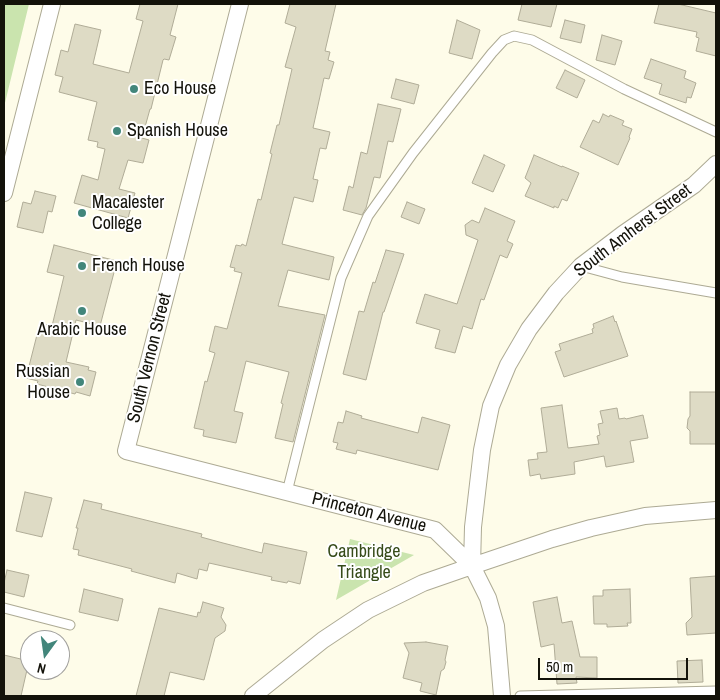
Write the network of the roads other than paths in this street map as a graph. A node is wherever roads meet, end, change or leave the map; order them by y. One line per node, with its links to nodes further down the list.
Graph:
1 (52, 4): 5 (street)
2 (240, 4): 8 (street, South Vernon Street)
3 (716, 132): 9 (lane)
4 (716, 164): 6 (street, South Amherst Street)
5 (4, 193)
6 (581, 266): 7 (lane); 11 (street, South Amherst Street)
7 (716, 293)
8 (126, 451): 9 (street, Princeton Avenue)
9 (287, 492): 11 (street, Princeton Avenue)
10 (716, 510): 11 (street)
11 (472, 566): 15 (street); 16 (street, South Amherst Street)
12 (4, 608): 13 (lane)
13 (70, 625)
14 (716, 691): 17 (lane)
15 (253, 696)
16 (502, 696)
17 (520, 696)

